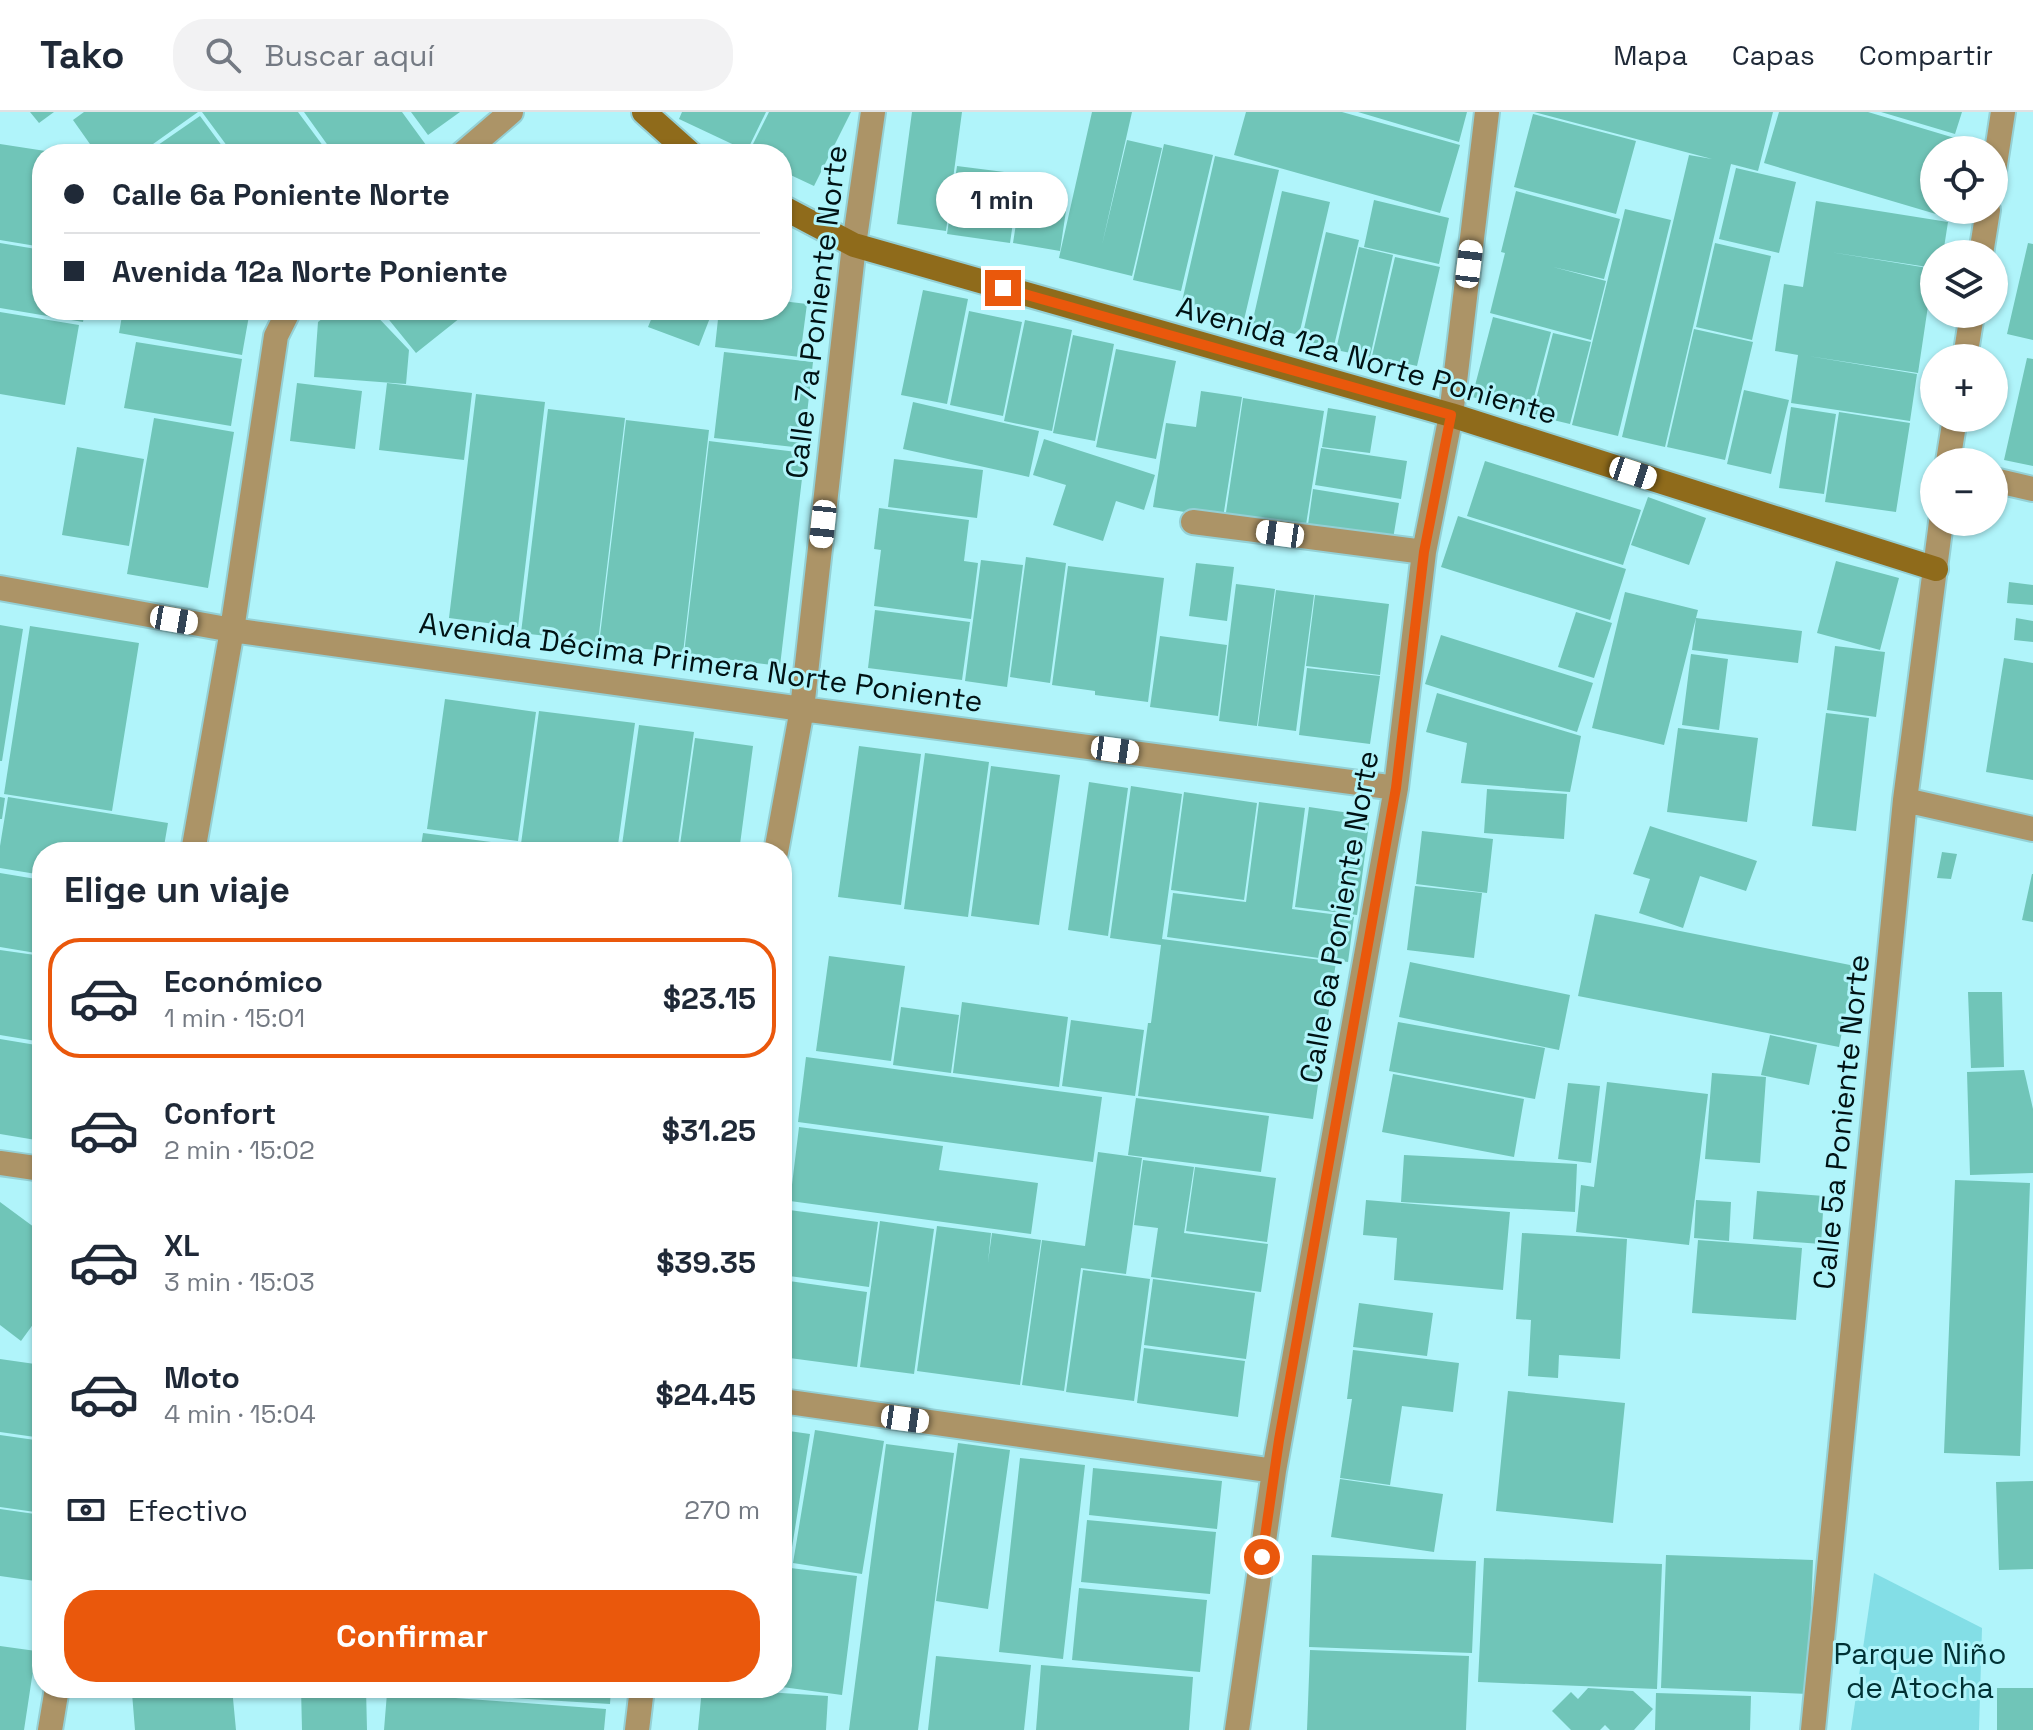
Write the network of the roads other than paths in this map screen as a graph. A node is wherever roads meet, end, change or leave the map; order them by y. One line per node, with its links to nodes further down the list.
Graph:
1 (511, 112): 7 (street)
2 (644, 112): 8 (street)
3 (873, 112): 10 (street, Calle 7a Poniente Norte)
4 (1487, 112): 12 (street, Calle 6a Poniente Norte)
5 (2003, 112): 6 (street)
6 (1999, 136)
7 (474, 144)
8 (680, 144)
9 (792, 212): 10 (street, Avenida 12a Norte Poniente)
10 (854, 245): 12 (street, Avenida 12a Norte Poniente); 21 (street, Calle 7a Poniente Norte)
11 (284, 320): 20 (street)
12 (1451, 415): 17 (street, Calle 6a Poniente Norte); 18 (street, Avenida 12a Norte Poniente)
13 (2008, 483): 14 (street)
14 (2033, 489)
15 (1193, 522): 17 (street)
16 (1940, 536): 18 (street, Calle 5a Poniente Norte)
17 (1424, 552): 22 (street, Calle 6a Poniente Norte)
18 (1936, 569): 23 (street, Calle 5a Poniente Norte)
19 (0, 588): 20 (street, Avenida Décima Primera Norte Poniente)
20 (232, 630): 21 (street, Avenida Décima Primera Norte Poniente); 25 (street)
21 (802, 709): 22 (street, Avenida Décima Primera Norte Poniente); 26 (street, Calle 7a Poniente Norte)
22 (1396, 788): 30 (street, Calle 6a Poniente Norte)
23 (1905, 800): 24 (street); 36 (street, Calle 5a Poniente Norte)
24 (2033, 829)
25 (195, 842)
26 (778, 842)
27 (0, 1163): 28 (street)
28 (32, 1168)
29 (792, 1402): 30 (street)
30 (1274, 1471): 35 (street, Calle 6a Poniente Norte)
31 (55, 1698): 33 (street)
32 (641, 1698): 34 (street)
33 (50, 1730)
34 (637, 1730)
35 (1237, 1730)
36 (1813, 1730)

